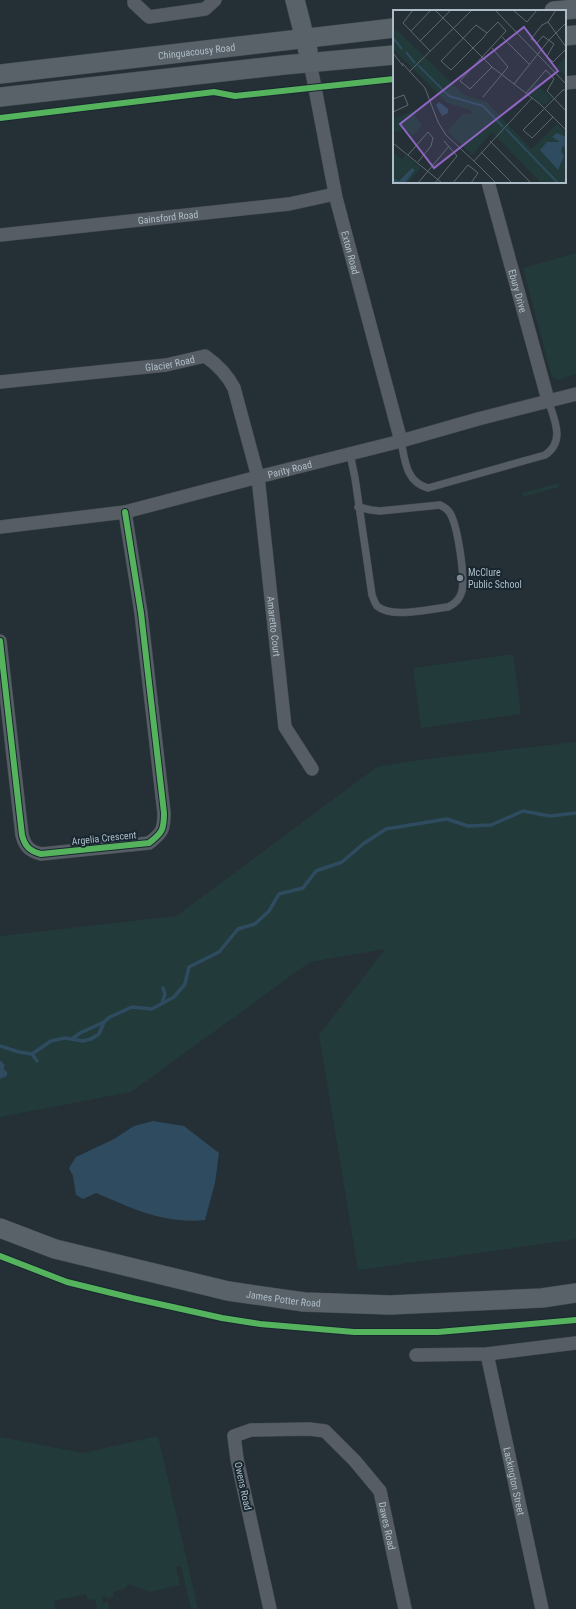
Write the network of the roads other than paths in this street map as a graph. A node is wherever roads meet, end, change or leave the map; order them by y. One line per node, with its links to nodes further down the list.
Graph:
1 (134, 0): 2 (street)
2 (215, 0)
3 (295, 0): 9 (main road)
4 (576, 9): 5 (main road)
5 (565, 10)
6 (393, 28): 9 (main road, Chinguacousy Road)
7 (576, 35): 8 (main road)
8 (566, 36)
9 (305, 39): 11 (main road); 12 (main road, Chinguacousy Road)
10 (393, 55): 11 (main road)
11 (310, 62): 15 (main road); 17 (street, Exton Road)
12 (0, 74)
13 (576, 82): 14 (street)
14 (566, 83)
15 (0, 97)
16 (488, 183): 21 (street, Ebury Drive)
17 (335, 194): 18 (street, Gainsford Road); 22 (street, Exton Road)
18 (0, 235)
19 (0, 382): 24 (street, Glacier Road)
20 (576, 394): 21 (street, Parity Road)
21 (548, 400): 22 (street, Parity Road); 22 (lane)
22 (401, 441): 23 (street, Parity Road)
23 (350, 454): 24 (street, Parity Road); 25 (lane)
24 (258, 477): 26 (street, Parity Road); 29 (street, Amaretto Court)
25 (358, 507): 25 (lane)
26 (125, 512): 27 (street, Parity Road); 28 (street, Argelia Crescent)
27 (0, 527)
28 (0, 641)
29 (312, 769)
30 (0, 1228): 31 (main road, James Potter Road)
31 (576, 1293)
32 (576, 1343): 34 (street)
33 (416, 1354): 34 (street)
34 (487, 1354): 38 (street, Lackington Street)
35 (308, 1429): 36 (street, Owens Road); 37 (street, Dawes Road)
36 (270, 1609)
37 (405, 1609)
38 (542, 1609)

